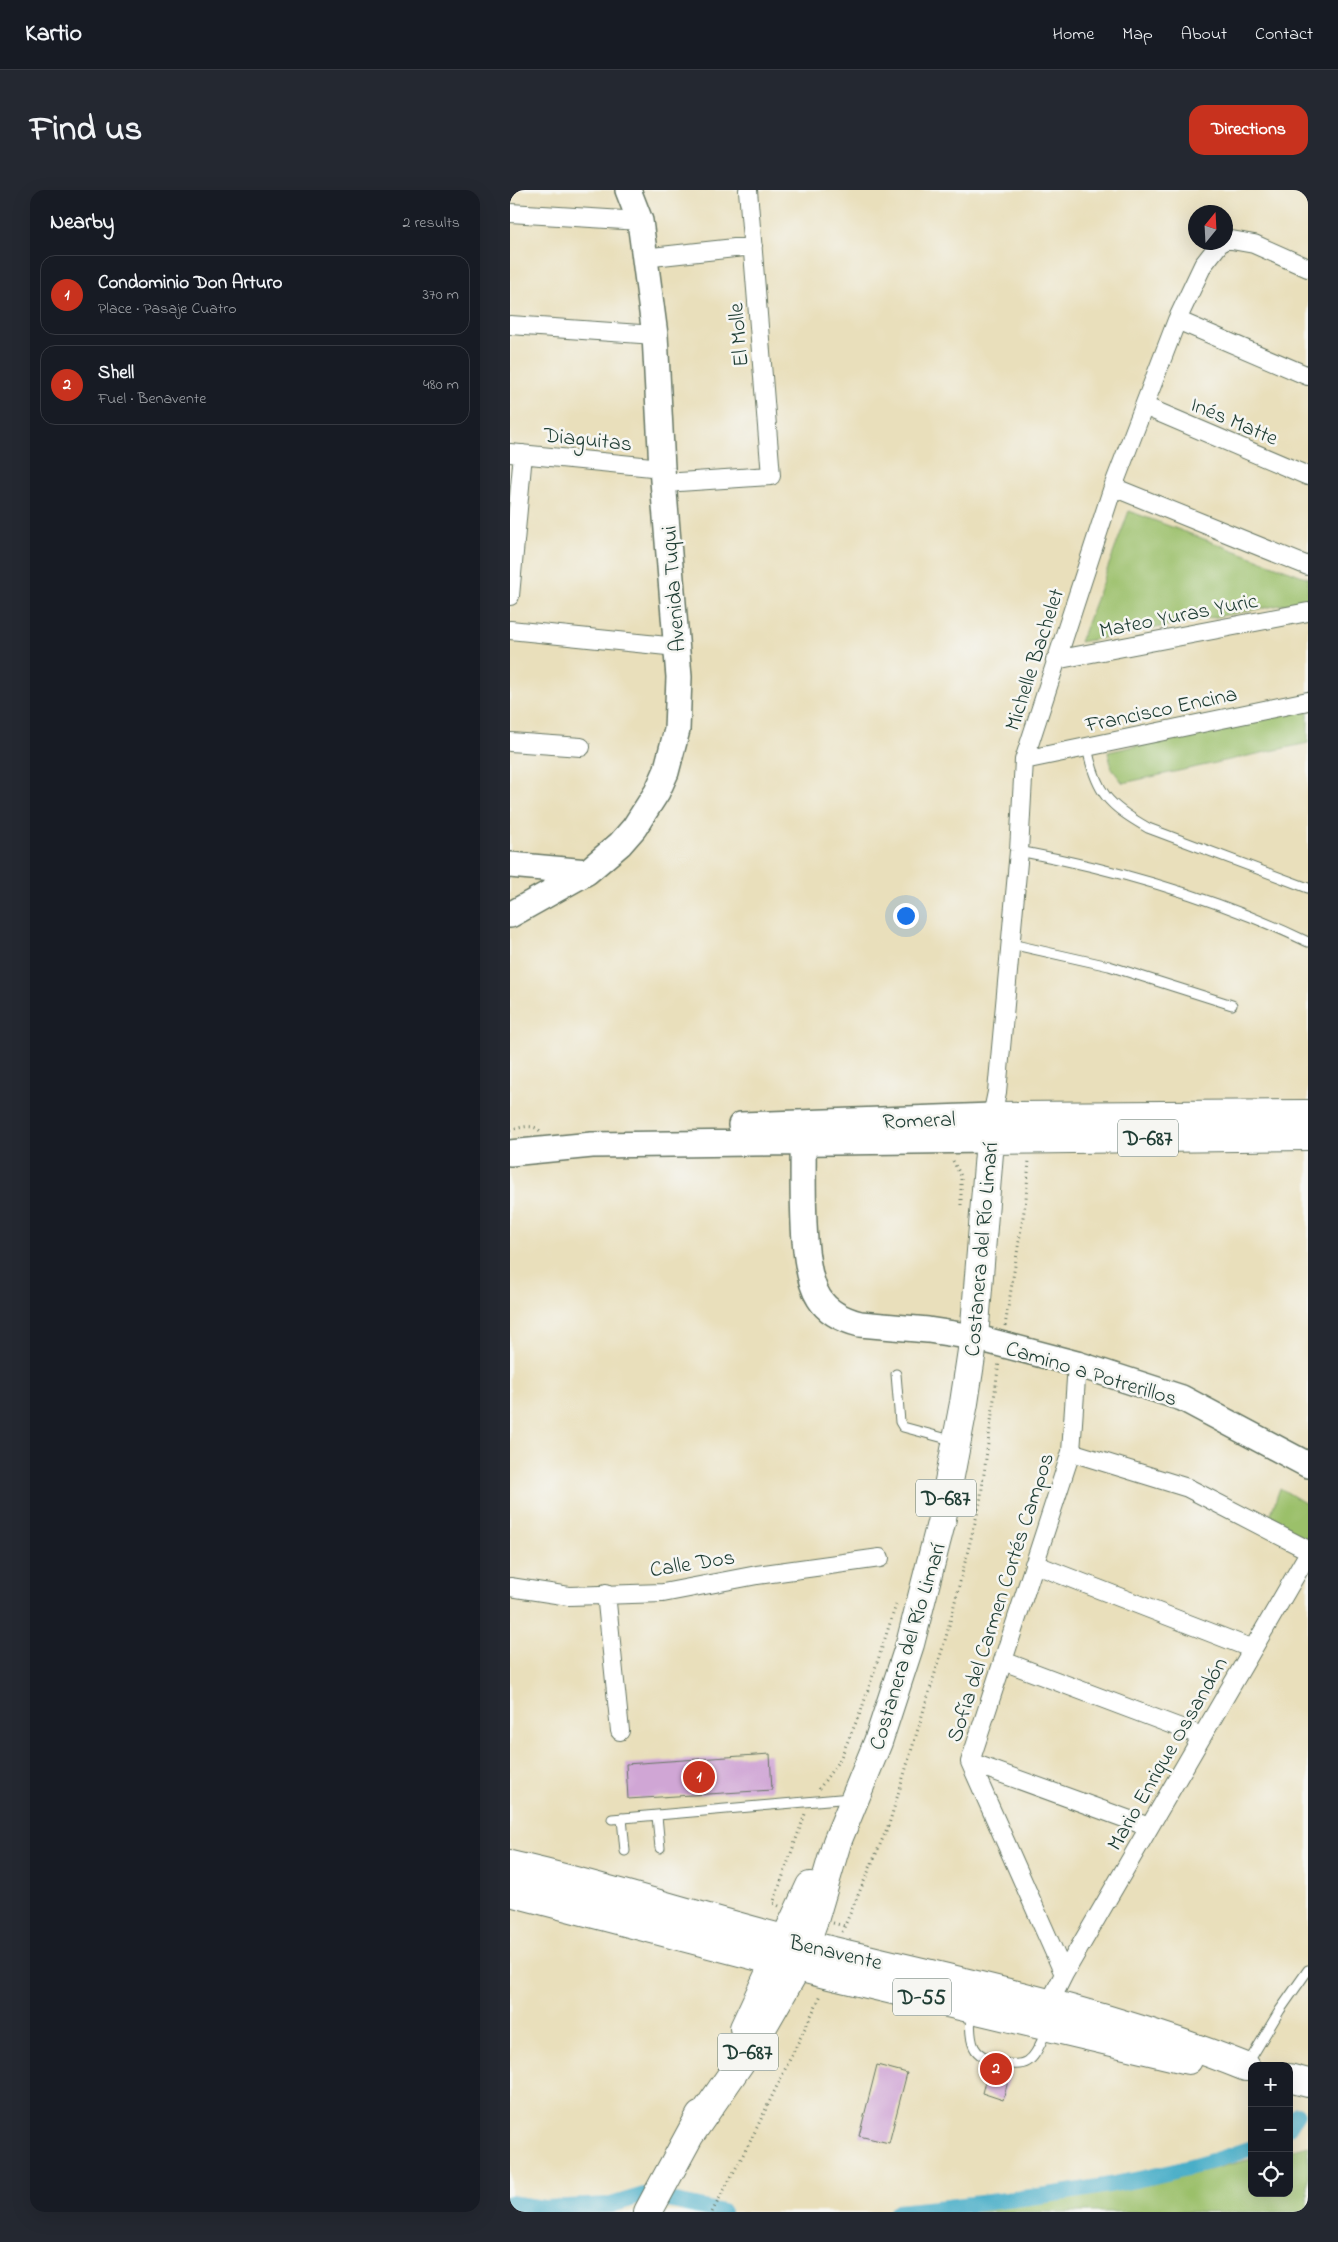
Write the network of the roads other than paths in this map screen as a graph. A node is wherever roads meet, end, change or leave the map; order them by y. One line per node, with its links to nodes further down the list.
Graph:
1 (628, 190): 4 (street, Avenida Tuqui)
2 (748, 190): 6 (street, El Molle)
3 (510, 213): 4 (street)
4 (640, 221): 8 (street, Avenida Tuqui)
5 (1233, 240): 9 (street)
6 (753, 246): 8 (street); 17 (street, El Molle)
7 (1215, 250): 10 (street, Michelle Bachelet)
8 (644, 258): 12 (street, Avenida Tuqui)
9 (1308, 268)
10 (1177, 320): 13 (street); 14 (street, Michelle Bachelet)
11 (510, 325): 12 (street)
12 (655, 335): 16 (street, Avenida Tuqui)
13 (1308, 376)
14 (1144, 406): 18 (street, Inés Matte); 19 (street, Michelle Bachelet)
15 (517, 453): 16 (street, Diaguitas); 21 (street)
16 (663, 475): 17 (street, Diaguitas); 24 (street, Avenida Tuqui)
17 (771, 476)
18 (1308, 476)
19 (1113, 487): 20 (street); 25 (street, Michelle Bachelet)
20 (1308, 566)
21 (510, 596)
22 (1308, 612): 25 (street, Mateo Yuras Yuric)
23 (510, 630): 24 (street)
24 (676, 646): 33 (street, Avenida Tuqui)
25 (1055, 660): 30 (street, Michelle Bachelet)
26 (1308, 701): 29 (street, Francisco Encina)
27 (510, 742): 28 (street)
28 (581, 747)
29 (1087, 747): 30 (street, Francisco Encina); 34 (lane)
30 (1024, 760): 31 (street, Michelle Bachelet)
31 (1019, 851): 36 (lane); 37 (street, Michelle Bachelet)
32 (510, 865): 33 (street)
33 (587, 872): 35 (street, Avenida Tuqui)
34 (1308, 888)
35 (510, 915)
36 (1308, 942)
37 (1010, 944): 38 (lane); 40 (street, Michelle Bachelet)
38 (1232, 1004)
39 (1308, 1114): 40 (main road, Romeral / D-687)
40 (990, 1128): 41 (main road, Romeral / D-687); 42 (street, Romeral); 43 (street, Romeral); 45 (main road, Costanera del Río Limarí / D-687)
41 (1308, 1136)
42 (803, 1141): 43 (street, Romeral); 45 (street, Camino a Potrerillos)
43 (592, 1145): 44 (street, Romeral)
44 (510, 1153)
45 (974, 1337): 46 (street, Camino a Potrerillos); 48 (main road, Costanera del Río Limarí / D-687)
46 (1077, 1364): 49 (street, Sofía del Carmen Cortés Campos); 50 (street, Camino a Potrerillos)
47 (896, 1374): 48 (lane)
48 (957, 1441): 61 (main road, Costanera del Río Limarí / D-687)
49 (1070, 1452): 51 (street); 53 (street, Sofía del Carmen Cortés Campos)
50 (1308, 1465)
51 (1308, 1552): 56 (street, Mario Enrique Ossandón)
52 (880, 1558): 55 (street, Calle Dos)
53 (1034, 1564): 56 (street); 57 (street, Sofía del Carmen Cortés Campos)
54 (510, 1586): 55 (street, Calle Dos)
55 (606, 1593): 58 (street)
56 (1253, 1649): 59 (street, Mario Enrique Ossandón)
57 (1003, 1661): 59 (street); 60 (street, Sofía del Carmen Cortés Campos)
58 (620, 1731)
59 (1202, 1736): 65 (street, Mario Enrique Ossandón)
60 (970, 1762): 65 (street); 74 (street, Sofía del Carmen Cortés Campos)
61 (856, 1798): 62 (lane); 66 (main road, Costanera del Río Limarí / D-687)
62 (657, 1816): 63 (lane); 67 (lane)
63 (622, 1818): 64 (lane); 68 (lane)
64 (612, 1819)
65 (1149, 1827): 74 (street, Mario Enrique Ossandón)
66 (837, 1842): 71 (main road, Costanera del Río Limarí / D-687); 71 (main road, Costanera del Río Limarí / D-687)
67 (660, 1848)
68 (625, 1851)
69 (510, 1865): 71 (main road, Benavente)
70 (510, 1892): 71 (main road, Benavente)
71 (791, 1953): 72 (main road, Benavente / D-55); 81 (main road, Costanera del Río Limarí / D-687)
72 (830, 1962): 75 (main road, Benavente / D-55); 76 (main road, Benavente / D-55)
73 (1308, 1970): 77 (lane)
74 (1064, 1974): 76 (street, Mario Enrique Ossandón)
75 (970, 2008): 76 (main road, Benavente / D-55); 76 (lane)
76 (1048, 2016): 78 (main road, Benavente / D-55)
77 (1252, 2062)
78 (1248, 2068)
79 (1293, 2079): 80 (main road)
80 (1308, 2083)
81 (648, 2212)

